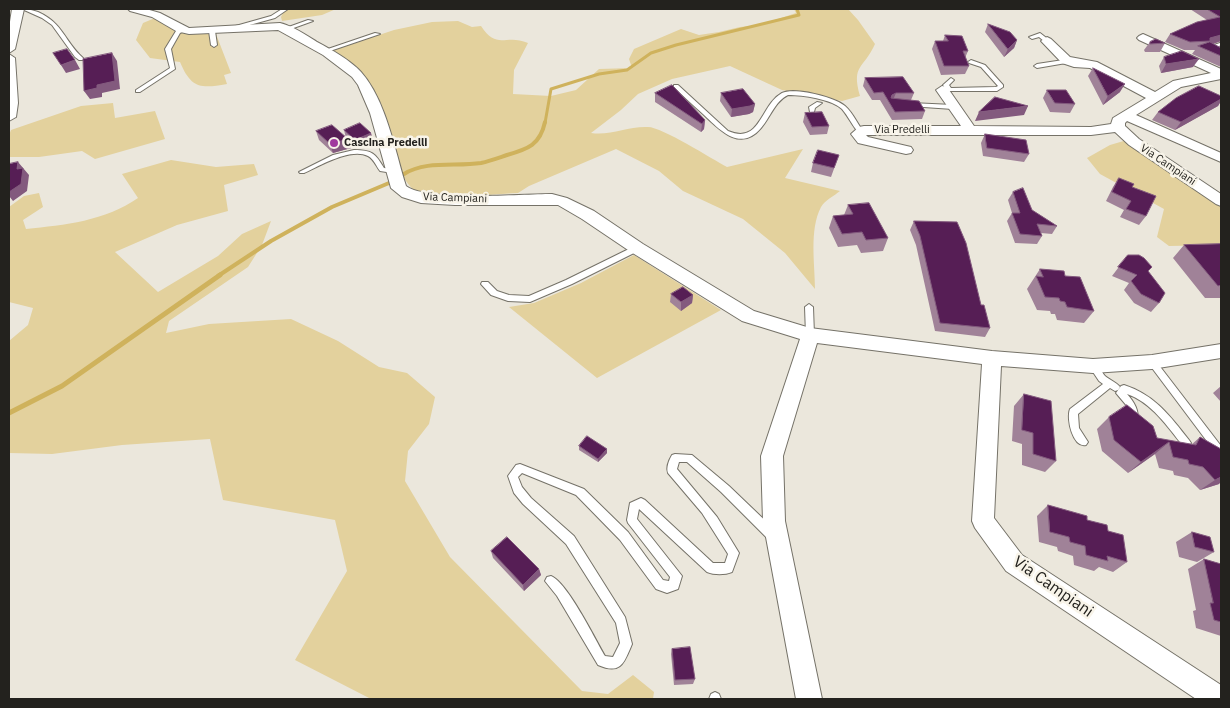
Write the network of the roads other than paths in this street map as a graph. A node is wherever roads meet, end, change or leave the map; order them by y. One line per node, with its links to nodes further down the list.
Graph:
1 (18, 9): 14 (street)
2 (25, 9): 18 (lane)
3 (134, 9): 7 (street, Via Campiani)
4 (285, 9): 9 (lane)
5 (310, 21): 6 (lane)
6 (286, 29): 9 (street, Via Campiani); 15 (street, Via Campiani)
7 (183, 30): 9 (street, Via Campiani); 25 (lane)
8 (377, 34): 15 (lane)
9 (218, 35)
10 (1032, 37): 12 (lane)
11 (1143, 38): 22 (street)
12 (1047, 41): 20 (street)
13 (1220, 45): 16 (lane)
14 (9, 49)
15 (325, 52): 38 (street, Via Campiani)
16 (1221, 56)
17 (9, 58): 31 (street)
18 (81, 59)
19 (971, 62): 24 (lane)
20 (1070, 62): 21 (lane); 26 (street)
21 (1037, 66)
22 (1221, 74): 26 (street)
23 (676, 86): 27 (lane)
24 (947, 86): 29 (street)
25 (138, 91)
26 (1154, 97): 32 (street)
27 (823, 102): 30 (lane); 34 (lane)
28 (903, 104): 29 (lane)
29 (953, 107): 33 (street)
30 (812, 111)
31 (9, 117)
32 (1122, 122): 33 (street, Via Predelli); 36 (street); 39 (street, Via Campiani)
33 (970, 130): 34 (street, Via Predelli)
34 (860, 131): 35 (street, Via Predelli)
35 (906, 150)
36 (1221, 158)
37 (302, 172): 38 (lane)
38 (393, 172): 40 (street, Via Campiani)
39 (1221, 201)
40 (637, 248): 41 (lane); 43 (street, Via Campiani)
41 (484, 284)
42 (809, 307): 43 (lane)
43 (810, 335): 45 (street, Via Campiani); 53 (street)
44 (1221, 351): 46 (street, Via Campiani)
45 (992, 358): 47 (street, Via Campiani); 56 (street, Via Campiani)
46 (1152, 362): 47 (street, Via Campiani); 52 (lane)
47 (1093, 366): 48 (lane)
48 (1117, 388): 49 (lane); 50 (lane); 51 (lane)
49 (1132, 424)
50 (1083, 442)
51 (1186, 444)
52 (1221, 453)
53 (778, 541): 54 (lane); 55 (street)
54 (551, 581)
55 (809, 699)
56 (1219, 699)

